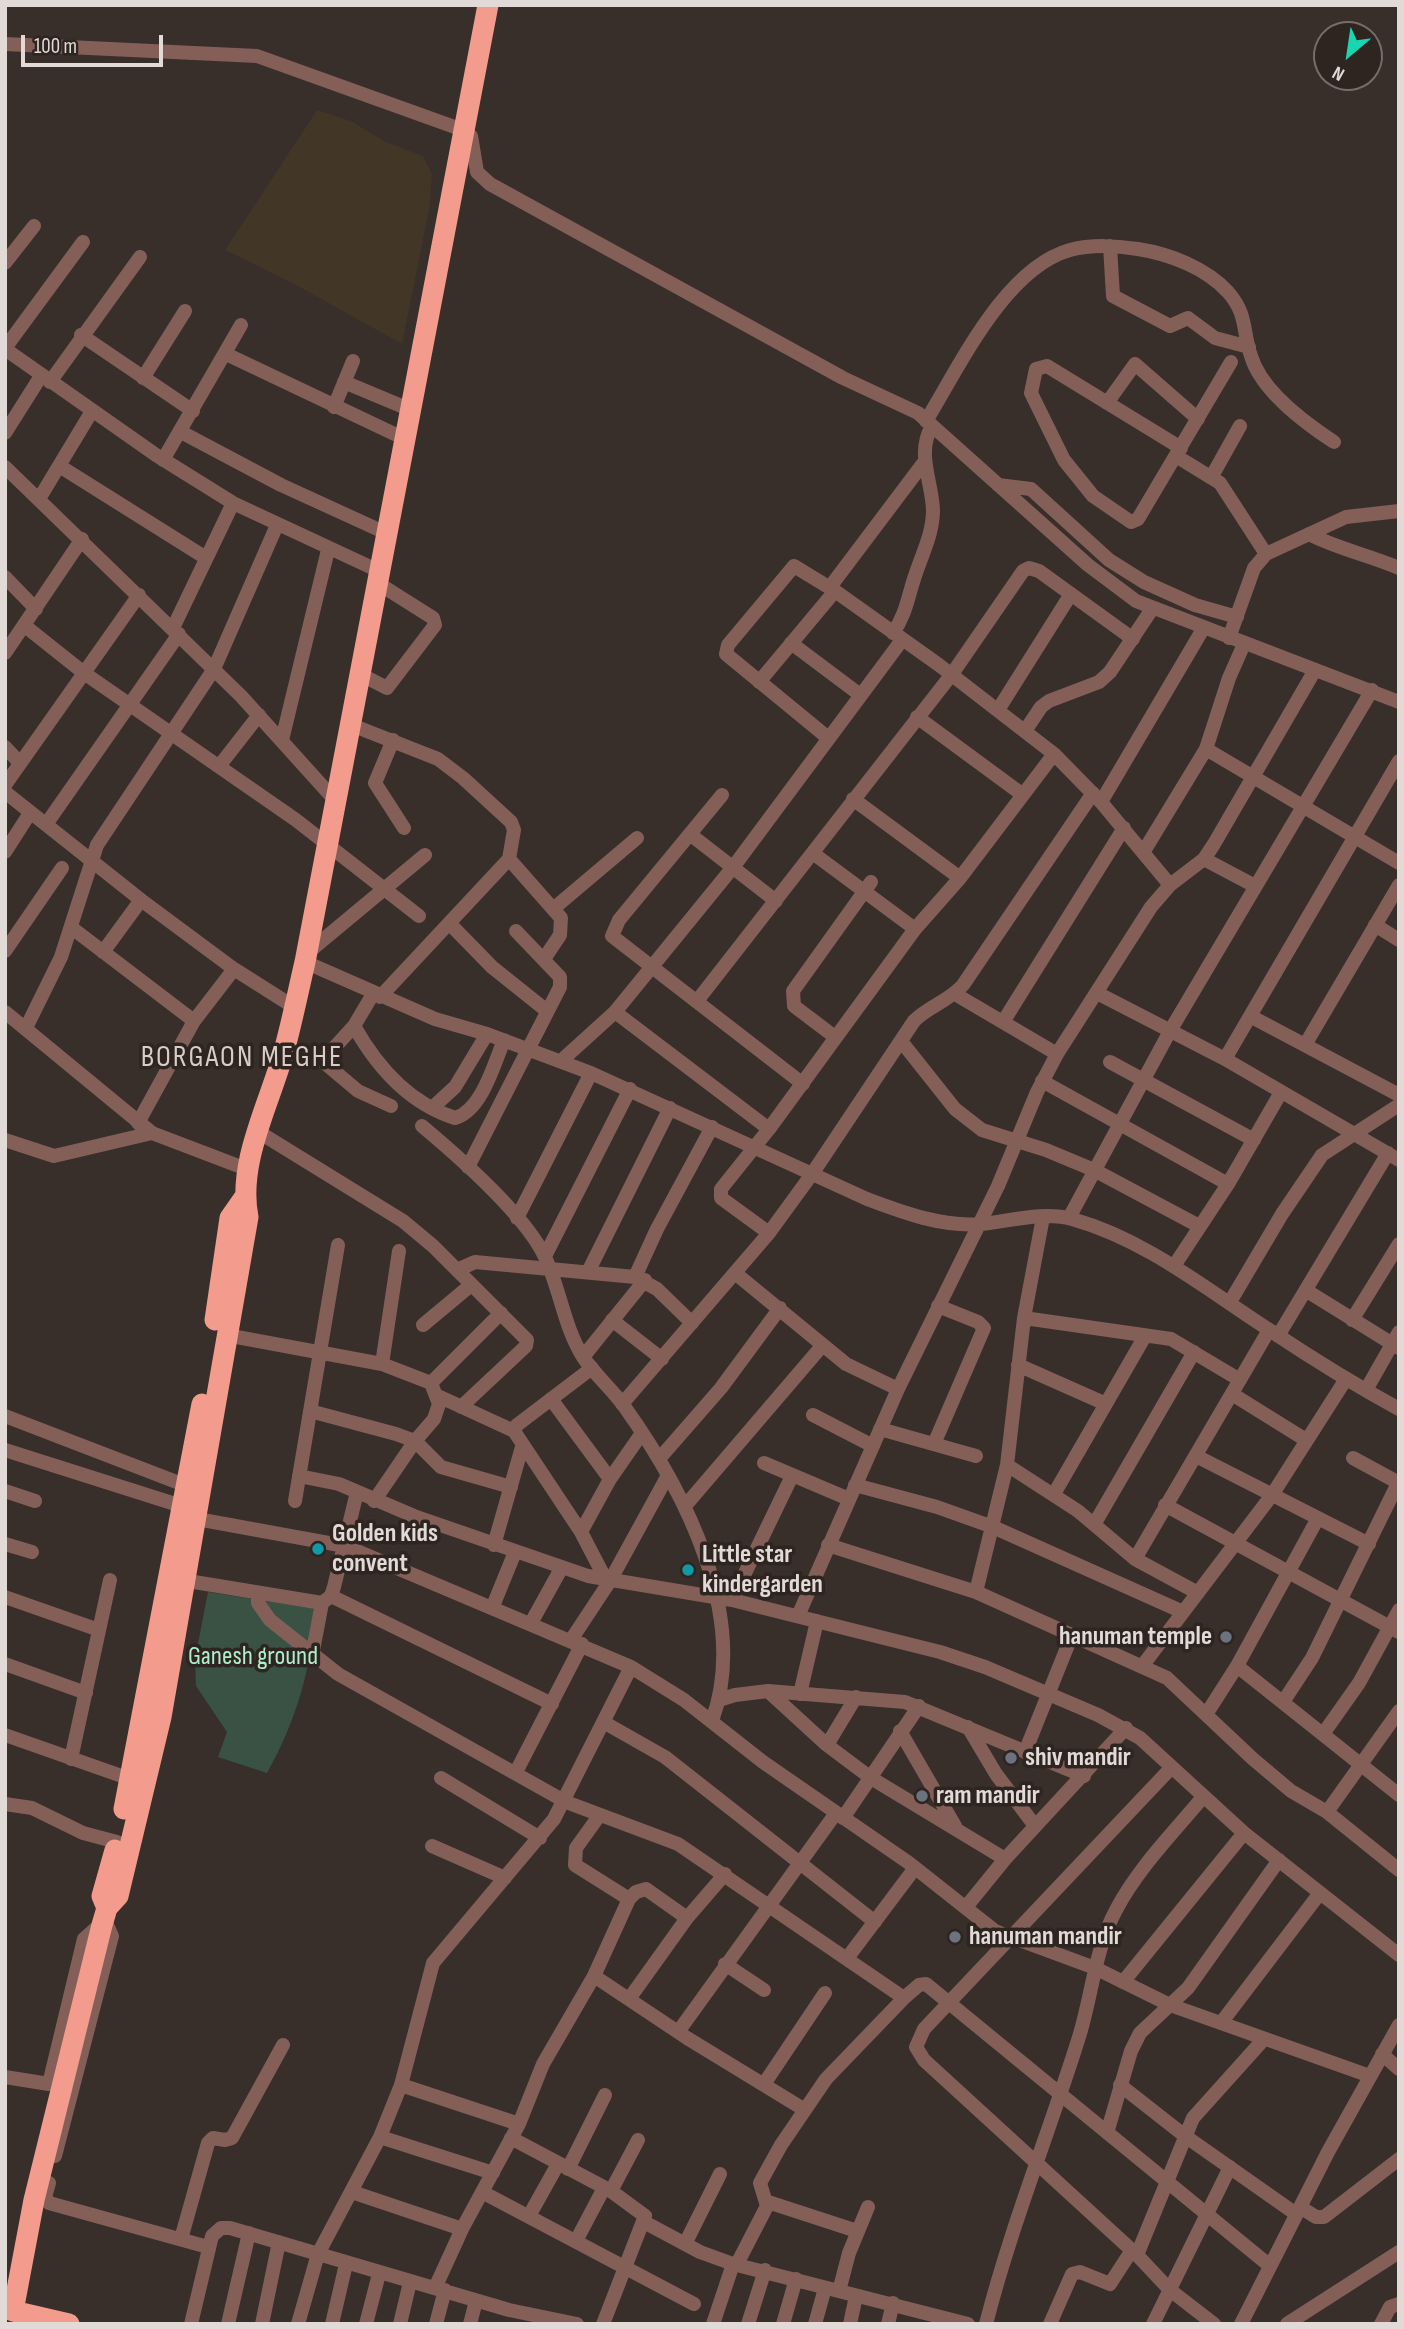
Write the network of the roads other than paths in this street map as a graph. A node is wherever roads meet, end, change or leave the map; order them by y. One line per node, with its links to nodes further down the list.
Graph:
1 (488, 5): 3 (highway)
2 (5, 44): 3 (street)
3 (463, 130): 22 (highway); 26 (street)
4 (34, 226): 8 (street)
5 (83, 242): 13 (street)
6 (1110, 246): 12 (street); 12 (street); 26 (street)
7 (140, 257): 11 (street)
8 (5, 262)
9 (185, 311): 18 (street)
10 (241, 325): 14 (street)
11 (81, 335): 17 (street); 18 (street)
12 (1249, 347): 31 (street)
13 (5, 349): 17 (street)
14 (226, 354): 21 (street); 24 (street)
15 (353, 361): 19 (street)
16 (1231, 362): 25 (street)
17 (45, 379): 23 (street); 29 (street)
18 (143, 379): 24 (street)
19 (344, 382): 21 (street); 22 (street)
20 (1107, 403): 25 (street); 32 (street); 32 (street)
21 (334, 407): 30 (street)
22 (411, 410): 30 (highway)
23 (92, 411): 33 (street); 36 (street)
24 (193, 411): 28 (street)
25 (1198, 419): 32 (street)
26 (929, 423): 34 (street); 38 (street)
27 (1240, 426): 37 (street)
28 (181, 432): 33 (street); 43 (street)
29 (5, 433)
30 (405, 439): 43 (highway)
31 (1334, 442)
32 (1178, 452): 37 (street)
33 (163, 460): 40 (street)
34 (925, 461): 52 (street); 61 (street)
35 (5, 467): 39 (street)
36 (61, 467): 39 (street); 48 (street)
37 (1212, 476): 47 (street)
38 (998, 485): 56 (street); 57 (street)
39 (39, 499): 45 (street)
40 (233, 503): 42 (street); 48 (street)
41 (1399, 511): 44 (street)
42 (276, 525): 46 (street); 67 (street)
43 (386, 533): 50 (highway)
44 (1309, 534): 47 (street); 49 (street)
45 (82, 539): 54 (street); 55 (street)
46 (328, 550): 50 (street); 84 (street)
47 (1266, 554): 57 (street)
48 (206, 558): 60 (street)
49 (1399, 568)
50 (377, 576): 70 (highway); 70 (street)
51 (5, 577): 55 (street)
52 (833, 589): 61 (street); 64 (street); 72 (street)
53 (1071, 594): 63 (street); 71 (street); 77 (street)
54 (139, 595): 60 (street); 69 (street)
55 (36, 609): 58 (street)
56 (1152, 609): 59 (street); 63 (street)
57 (1237, 617): 62 (street)
58 (25, 626): 66 (street); 69 (street)
59 (1203, 629): 62 (street); 97 (street)
60 (176, 631): 67 (street); 76 (street)
61 (898, 636): 71 (street); 74 (street)
62 (1229, 638): 65 (street)
63 (1133, 639): 81 (street)
64 (791, 643): 72 (street); 74 (street)
65 (1244, 644): 68 (street); 87 (street)
66 (5, 653)
67 (214, 669): 78 (street); 82 (street)
68 (1315, 670): 73 (street); 92 (street)
69 (84, 673): 76 (street); 90 (street)
70 (358, 673): 80 (highway)
71 (951, 674): 77 (street); 79 (street)
72 (759, 682): 83 (street)
73 (1372, 690): 75 (street); 100 (street)
74 (859, 694): 83 (street)
75 (1399, 702)
76 (130, 704): 82 (street); 102 (street)
77 (998, 710): 81 (street)
78 (259, 715): 84 (street); 91 (street)
79 (917, 717): 96 (street); 98 (street)
80 (349, 724): 85 (street); 99 (highway)
81 (1025, 731): 88 (street)
82 (173, 733): 91 (street); 115 (street)
83 (827, 737): 117 (street)
84 (282, 740): 99 (street)
85 (393, 740): 103 (street); 113 (street)
86 (5, 747): 90 (street)
87 (1206, 749): 92 (street); 109 (street)
88 (1054, 754): 96 (street); 97 (street)
89 (1399, 761): 106 (street)
90 (19, 762): 93 (street)
91 (220, 765): 108 (street)
92 (1255, 776): 100 (street); 114 (street)
93 (5, 785)
94 (5, 792): 101 (street)
95 (722, 795): 105 (street)
96 (1023, 795): 119 (street)
97 (1097, 797): 104 (street); 142 (street)
98 (853, 799): 111 (street); 119 (street)
99 (334, 800): 108 (highway)
100 (1304, 805): 106 (street); 122 (street)
101 (30, 813): 102 (street); 110 (street)
102 (47, 823): 115 (street)
103 (404, 828)
104 (1124, 828): 109 (street); 151 (street)
105 (691, 835): 117 (street); 139 (street)
106 (1356, 836): 116 (street); 149 (street)
107 (637, 838): 127 (street)
108 (326, 842): 124 (street); 137 (highway)
109 (1144, 851): 120 (street)
110 (5, 852)
111 (814, 854): 123 (street); 126 (street)
112 (425, 855): 124 (street)
113 (509, 859): 127 (street); 129 (street)
114 (1204, 859): 120 (street); 122 (street)
115 (92, 860): 125 (street); 131 (street)
116 (1399, 863)
117 (734, 866): 126 (street); 139 (street)
118 (61, 869): 135 (street)
119 (960, 878): 132 (street)
120 (1170, 885): 141 (street)
121 (1399, 885): 130 (street)
122 (1255, 886): 154 (street)
123 (867, 888): 132 (street); 156 (street)
124 (384, 890): 128 (street); 137 (street)
125 (141, 900): 136 (street); 140 (street)
126 (776, 901): 144 (street)
127 (553, 909): 138 (street)
128 (419, 916)
129 (450, 925): 143 (street); 146 (street)
130 (1375, 925): 134 (street); 159 (street)
131 (72, 928): 136 (street); 153 (street)
132 (915, 929): 156 (street)
133 (516, 931): 138 (street)
134 (1399, 940)
135 (5, 951)
136 (103, 952): 150 (street)
137 (306, 958): 143 (street); 145 (highway)
138 (544, 959): 146 (street)
139 (651, 967): 144 (street); 148 (street)
140 (234, 969): 145 (street); 150 (street)
141 (1097, 993): 154 (street); 163 (street)
142 (955, 994): 151 (street); 158 (street)
143 (377, 995): 152 (street); 155 (street)
144 (697, 1001): 170 (street)
145 (294, 1007): 162 (highway)
146 (547, 1011): 161 (street)
147 (5, 1012): 153 (street)
148 (615, 1012): 165 (street); 182 (street)
149 (1251, 1016): 159 (street); 164 (street)
150 (194, 1021): 178 (street)
151 (1003, 1022): 163 (street)
152 (354, 1026): 160 (street); 176 (street)
153 (26, 1028): 178 (street)
154 (1170, 1031): 164 (street); 168 (street)
155 (487, 1034): 157 (street); 176 (street)
156 (835, 1037): 170 (street)
157 (504, 1040): 161 (street); 176 (street)
158 (901, 1041): 187 (street); 194 (street)
159 (1305, 1045): 173 (street)
160 (334, 1048)
161 (528, 1049): 165 (street); 191 (street)
162 (283, 1052): 174 (street); 183 (highway)
163 (1057, 1054): 169 (street)
164 (1225, 1059): 172 (street)
165 (561, 1061): 167 (street)
166 (1110, 1062): 168 (street)
167 (591, 1073): 171 (street); 198 (street)
168 (1144, 1080): 179 (street); 188 (street)
169 (1042, 1082): 179 (street); 187 (street)
170 (803, 1084): 182 (street)
171 (630, 1089): 177 (street); 206 (street)
172 (1280, 1094): 185 (street); 188 (street)
173 (1399, 1095)
174 (391, 1105)
175 (1399, 1105): 185 (street)
176 (432, 1108)
177 (670, 1108): 181 (street); 210 (street)
178 (138, 1123): 184 (street)
179 (1119, 1125): 193 (street); 195 (street)
180 (422, 1126): 191 (street)
181 (712, 1128): 189 (street); 212 (street)
182 (769, 1129): 189 (street)
183 (257, 1131): 192 (highway); 208 (street)
184 (152, 1133): 186 (street); 192 (street)
185 (1351, 1134): 190 (street); 215 (street)
186 (5, 1140)
187 (1017, 1140): 193 (street); 200 (street)
188 (1254, 1140): 195 (street)
189 (754, 1148): 194 (street); 202 (street)
190 (1393, 1156): 214 (street)
191 (468, 1167): 198 (street)
192 (249, 1170): 196 (highway)
193 (1094, 1170): 199 (street); 201 (street)
194 (812, 1174): 200 (street); 202 (street)
195 (1228, 1184): 201 (street)
196 (244, 1198): 226 (highway); 281 (highway)
197 (1043, 1217): 199 (street); 200 (street); 219 (street)
198 (517, 1218): 206 (street)
199 (1069, 1218): 207 (street)
200 (978, 1224): 216 (street)
201 (1199, 1226): 207 (street)
202 (769, 1233): 211 (street)
203 (1399, 1244): 221 (street)
204 (338, 1245): 230 (street)
205 (399, 1251): 234 (street)
206 (545, 1256): 209 (street)
207 (1174, 1266): 215 (street)
208 (457, 1270): 209 (street); 213 (street)
209 (550, 1271): 210 (street); 233 (street)
210 (588, 1272): 212 (street)
211 (735, 1273): 217 (street); 222 (street)
212 (640, 1279): 220 (street); 222 (street)
213 (471, 1285): 218 (street); 223 (street)
214 (1307, 1291): 221 (street); 225 (street)
215 (1230, 1302): 225 (street)
216 (938, 1306): 239 (street); 255 (street)
217 (780, 1308): 228 (street); 262 (street)
218 (501, 1314): 238 (street); 245 (street)
219 (1024, 1318): 227 (street); 235 (street)
220 (612, 1320): 232 (street); 233 (street)
221 (1352, 1320): 229 (street)
222 (692, 1323): 232 (street)
223 (423, 1325)
224 (1399, 1332): 229 (street)
225 (1273, 1333): 236 (street); 237 (street)
226 (226, 1335): 230 (street); 281 (highway)
227 (1145, 1336): 231 (street); 244 (street)
228 (822, 1346): 239 (street); 282 (street)
229 (1395, 1347): 240 (street)
230 (321, 1350): 234 (street); 247 (street)
231 (1194, 1352): 237 (street); 284 (street)
232 (662, 1359): 243 (street)
233 (587, 1362): 242 (street); 243 (street)
234 (382, 1364): 238 (street)
235 (1018, 1365): 244 (street); 264 (street)
236 (1346, 1379): 240 (street); 253 (street)
237 (1240, 1380): 241 (street)
238 (434, 1390): 245 (street); 254 (street)
239 (898, 1390): 250 (street)
240 (1366, 1390): 246 (street)
241 (1232, 1394): 253 (street); 259 (street)
242 (551, 1399): 251 (street); 268 (street)
243 (622, 1404): 252 (street)
244 (1106, 1404): 274 (street)
245 (461, 1407): 251 (street)
246 (1399, 1409)
247 (310, 1411): 254 (street); 266 (street)
248 (813, 1415): 256 (street)
249 (5, 1416): 281 (street)
250 (880, 1429): 255 (street); 256 (street)
251 (514, 1431): 257 (street)
252 (642, 1433): 262 (street); 268 (street)
253 (1306, 1440): 275 (street)
254 (415, 1441): 271 (street); 279 (street)
255 (934, 1444): 260 (street)
256 (873, 1446): 270 (street)
257 (522, 1447): 271 (street); 286 (street)
258 (5, 1450): 281 (street)
259 (1196, 1455): 275 (street); 280 (street)
260 (976, 1456)
261 (1353, 1458): 269 (street)
262 (659, 1459): 267 (street)
263 (764, 1464): 265 (street)
264 (1007, 1465): 274 (street); 285 (street)
265 (792, 1475): 276 (street); 307 (street)
266 (299, 1476): 273 (street); 278 (street)
267 (667, 1477): 282 (street); 300 (street)
268 (610, 1479): 286 (street)
269 (1399, 1482): 288 (street)
270 (855, 1485): 276 (street); 285 (street)
271 (511, 1488): 289 (street)
272 (5, 1491): 277 (street)
273 (357, 1493): 279 (street); 292 (street)
274 (1054, 1494): 284 (street)
275 (1272, 1495): 283 (street); 291 (street)
276 (849, 1499): 290 (street)
277 (34, 1501)
278 (295, 1501)
279 (374, 1501): 289 (street)
280 (1165, 1505): 291 (street); 295 (street)
281 (192, 1506): 292 (street); 299 (highway); 352 (highway)
282 (685, 1506): 305 (street)
283 (1318, 1518): 288 (street); 297 (street)
284 (1095, 1523): 295 (street)
285 (993, 1527): 301 (street); 311 (street)
286 (581, 1532): 300 (street)
287 (5, 1544): 293 (street)
288 (1369, 1544): 308 (street)
289 (494, 1545): 294 (street)
290 (828, 1545): 301 (street); 312 (street)
291 (1236, 1545): 297 (street); 303 (street)
292 (345, 1546): 306 (street); 309 (street)
293 (32, 1552)
294 (515, 1552): 296 (street); 309 (street)
295 (1135, 1559): 303 (street)
296 (562, 1567): 300 (street); 314 (street)
297 (1285, 1573): 308 (street); 322 (street)
298 (110, 1580): 315 (street)
299 (188, 1581): 302 (street); 352 (highway)
300 (608, 1581): 305 (street); 318 (street)
301 (976, 1592): 317 (street)
302 (258, 1593): 306 (street); 319 (street)
303 (1198, 1593): 311 (street)
304 (5, 1597): 315 (street)
305 (716, 1597): 307 (street); 329 (street)
306 (327, 1600): 319 (street); 331 (street)
307 (732, 1600): 312 (street)
308 (1341, 1602): 316 (street); 330 (street)
309 (493, 1606): 314 (street)
310 (1399, 1610): 316 (street)
311 (1183, 1612): 321 (street)
312 (798, 1616): 313 (street)
313 (817, 1621): 326 (street); 327 (street)
314 (531, 1623): 318 (street)
315 (99, 1630): 325 (street)
316 (1394, 1630): 341 (street)
317 (1072, 1635): 321 (street); 327 (street)
318 (577, 1642): 323 (street); 331 (street)
319 (312, 1656): 348 (street)
320 (5, 1664): 325 (street)
321 (1143, 1665): 334 (street)
322 (1237, 1666): 330 (street); 334 (street)
323 (631, 1667): 335 (street); 336 (street)
324 (768, 1691): 326 (street); 329 (street); 343 (street)
325 (86, 1693): 345 (street)
326 (800, 1693): 328 (street)
327 (1048, 1693): 338 (street); 344 (street)
328 (856, 1697): 332 (street); 343 (street)
329 (719, 1700): 335 (street)
330 (1283, 1702): 341 (street)
331 (552, 1704): 348 (street)
332 (919, 1706): 337 (street); 339 (street)
333 (1399, 1711): 340 (street)
334 (1207, 1713): 357 (street)
335 (712, 1721): 358 (street)
336 (606, 1723): 355 (street); 368 (street)
337 (968, 1727): 344 (street); 360 (street)
338 (1126, 1728): 347 (street); 349 (street)
339 (900, 1731): 351 (street); 361 (street)
340 (1394, 1731): 346 (street)
341 (1324, 1734): 346 (street)
342 (5, 1735): 345 (street)
343 (827, 1745): 351 (street)
344 (1025, 1752): 349 (street)
345 (71, 1759): 352 (street)
346 (1360, 1765): 353 (street); 357 (street)
347 (1172, 1767): 354 (street); 380 (street)
348 (516, 1772): 355 (street)
349 (1084, 1776): 360 (street)
350 (441, 1778): 363 (street)
351 (870, 1778): 358 (street); 361 (street)
352 (138, 1782): 364 (highway); 377 (highway)
353 (1399, 1795)
354 (1203, 1797): 362 (street); 384 (street)
355 (566, 1802): 359 (street); 363 (street)
356 (5, 1804): 364 (street)
357 (1327, 1812): 370 (street)
358 (840, 1815): 368 (street); 369 (street)
359 (599, 1816): 371 (street); 374 (street)
360 (1035, 1826): 366 (street)
361 (955, 1827): 366 (street)
362 (1244, 1833): 367 (street); 386 (street)
363 (540, 1838): 372 (street)
364 (117, 1842): 377 (highway)
365 (432, 1846): 372 (street)
366 (1005, 1859): 376 (street)
367 (1279, 1860): 373 (street); 392 (street)
368 (798, 1862): 375 (street); 379 (street)
369 (915, 1868): 376 (street); 379 (street)
370 (1399, 1870)
371 (725, 1874): 375 (street); 378 (street)
372 (505, 1878): 403 (street)
373 (1320, 1893): 381 (street); 393 (street)
374 (629, 1899): 378 (street); 385 (street)
375 (768, 1904): 382 (street); 383 (street)
376 (966, 1907): 380 (street)
377 (104, 1918): 401 (street); 433 (street); 462 (highway)
378 (687, 1918): 390 (street)
379 (875, 1922): 382 (street)
380 (1011, 1938): 384 (street); 391 (street)
381 (1399, 1955)
382 (848, 1957): 389 (street)
383 (725, 1964): 387 (street); 395 (street)
384 (1095, 1968): 386 (street); 406 (street)
385 (594, 1976): 390 (street); 408 (street)
386 (1124, 1982): 392 (street)
387 (764, 1990)
388 (825, 1993): 402 (street)
389 (905, 1997): 391 (street); 407 (street)
390 (629, 1999): 395 (street)
391 (950, 2004): 406 (street); 415 (street)
392 (1170, 2005): 393 (street); 404 (street)
393 (1221, 2023): 396 (street)
394 (1399, 2025): 398 (street)
395 (678, 2032): 402 (street)
396 (1264, 2039): 400 (street); 410 (street)
397 (283, 2045): 433 (street)
398 (1382, 2054): 399 (street); 400 (street)
399 (1399, 2069)
400 (1370, 2076): 426 (street)
401 (5, 2077)
402 (764, 2084): 407 (street)
403 (401, 2085): 408 (street); 411 (street)
404 (1120, 2085): 409 (street); 410 (street)
405 (605, 2095): 416 (street)
406 (1058, 2096): 409 (street); 415 (street)
407 (805, 2110): 424 (street)
408 (519, 2124): 412 (street)
409 (1107, 2133): 420 (street)
410 (1185, 2136): 417 (street); 420 (street)
411 (380, 2137): 418 (street); 422 (street)
412 (511, 2138): 416 (street); 418 (street)
413 (638, 2140): 421 (street)
414 (1399, 2159): 426 (street)
415 (1037, 2163): 439 (street); 480 (street)
416 (563, 2167): 421 (street); 427 (street)
417 (1230, 2167): 426 (street); 428 (street)
418 (493, 2173): 423 (street)
419 (720, 2174): 436 (street)
420 (1167, 2186): 428 (street); 439 (street)
421 (608, 2189): 429 (street); 434 (street)
422 (352, 2192): 430 (street); 440 (street)
423 (482, 2192): 427 (street); 430 (street)
424 (768, 2202): 431 (street); 442 (street)
425 (867, 2207): 431 (street)
426 (1298, 2210): 443 (street)
427 (529, 2216): 434 (street)
428 (1207, 2216): 443 (street); 451 (street)
429 (644, 2222): 436 (street); 444 (street)
430 (462, 2229): 449 (street)
431 (857, 2231): 450 (street)
432 (249, 2233): 435 (street); 437 (street); 464 (street)
433 (181, 2239): 437 (street)
434 (576, 2241): 444 (street)
435 (279, 2242): 440 (street); 465 (street)
436 (685, 2244): 442 (street)
437 (208, 2247): 463 (street)
438 (1399, 2252): 484 (street)
439 (1134, 2253): 451 (street); 460 (street)
440 (318, 2254): 441 (street); 466 (street)
441 (346, 2264): 446 (street); 467 (street)
442 (735, 2264): 445 (street); 474 (street)
443 (1270, 2266): 483 (street)
444 (625, 2268): 455 (street); 473 (street)
445 (765, 2270): 447 (street); 475 (street)
446 (379, 2274): 448 (street); 468 (street)
447 (796, 2279): 450 (street); 476 (street)
448 (410, 2282): 449 (street); 469 (street)
449 (440, 2289): 453 (street); 470 (street)
450 (832, 2289): 452 (street); 477 (street)
451 (1170, 2290): 481 (street); 482 (street)
452 (856, 2296): 454 (street); 478 (street)
453 (477, 2301): 457 (street); 471 (street)
454 (893, 2303): 458 (street); 479 (street)
455 (694, 2305)
456 (1399, 2305): 485 (street)
457 (507, 2317): 459 (street)
458 (922, 2318): 461 (street)
459 (543, 2320): 472 (street)
460 (1054, 2322)
461 (959, 2323)
462 (69, 2324)
463 (191, 2324)
464 (228, 2324)
465 (262, 2324)
466 (298, 2324)
467 (332, 2324)
468 (366, 2324)
469 (400, 2324)
470 (436, 2324)
471 (470, 2324)
472 (575, 2324)
473 (603, 2324)
474 (713, 2324)
475 (748, 2324)
476 (783, 2324)
477 (815, 2324)
478 (850, 2324)
479 (888, 2324)
480 (986, 2324)
481 (1153, 2324)
482 (1214, 2324)
483 (1241, 2324)
484 (1287, 2324)
485 (1381, 2324)

